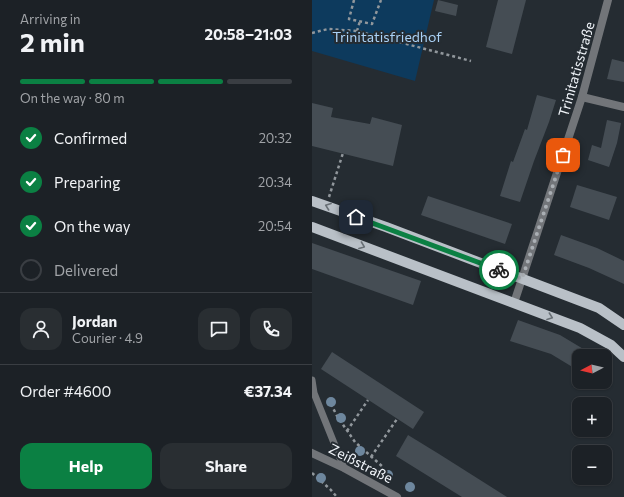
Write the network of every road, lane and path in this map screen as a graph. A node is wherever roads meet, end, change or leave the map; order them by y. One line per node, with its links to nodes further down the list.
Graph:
1 (354, 0): 4 (path)
2 (381, 0): 4 (path)
3 (608, 0): 8 (street, Trinitatisstraße)
4 (360, 22): 5 (path)
5 (357, 31): 6 (path); 7 (path)
6 (312, 33)
7 (471, 61)
8 (582, 97): 9 (street); 14 (street, Trinitatisstraße)
9 (624, 107)
10 (343, 153): 11 (path)
11 (330, 195)
12 (312, 201): 14 (main road, one-way to 12)
13 (312, 227): 15 (main road, one-way to 15)
14 (522, 279): 15 (street, Trinitatisstraße); 16 (main road)
15 (514, 303): 17 (main road, one-way to 17)
16 (624, 325)
17 (624, 357)
18 (312, 380): 25 (lane)
19 (368, 400): 22 (path)
20 (330, 404): 22 (path)
21 (397, 419): 24 (path)
22 (347, 431): 24 (path)
23 (312, 453): 25 (street, Zeißstraße)
24 (371, 457): 27 (path)
25 (344, 468): 27 (street, Zeißstraße)
26 (312, 473): 28 (path)
27 (395, 496)
28 (337, 497)

